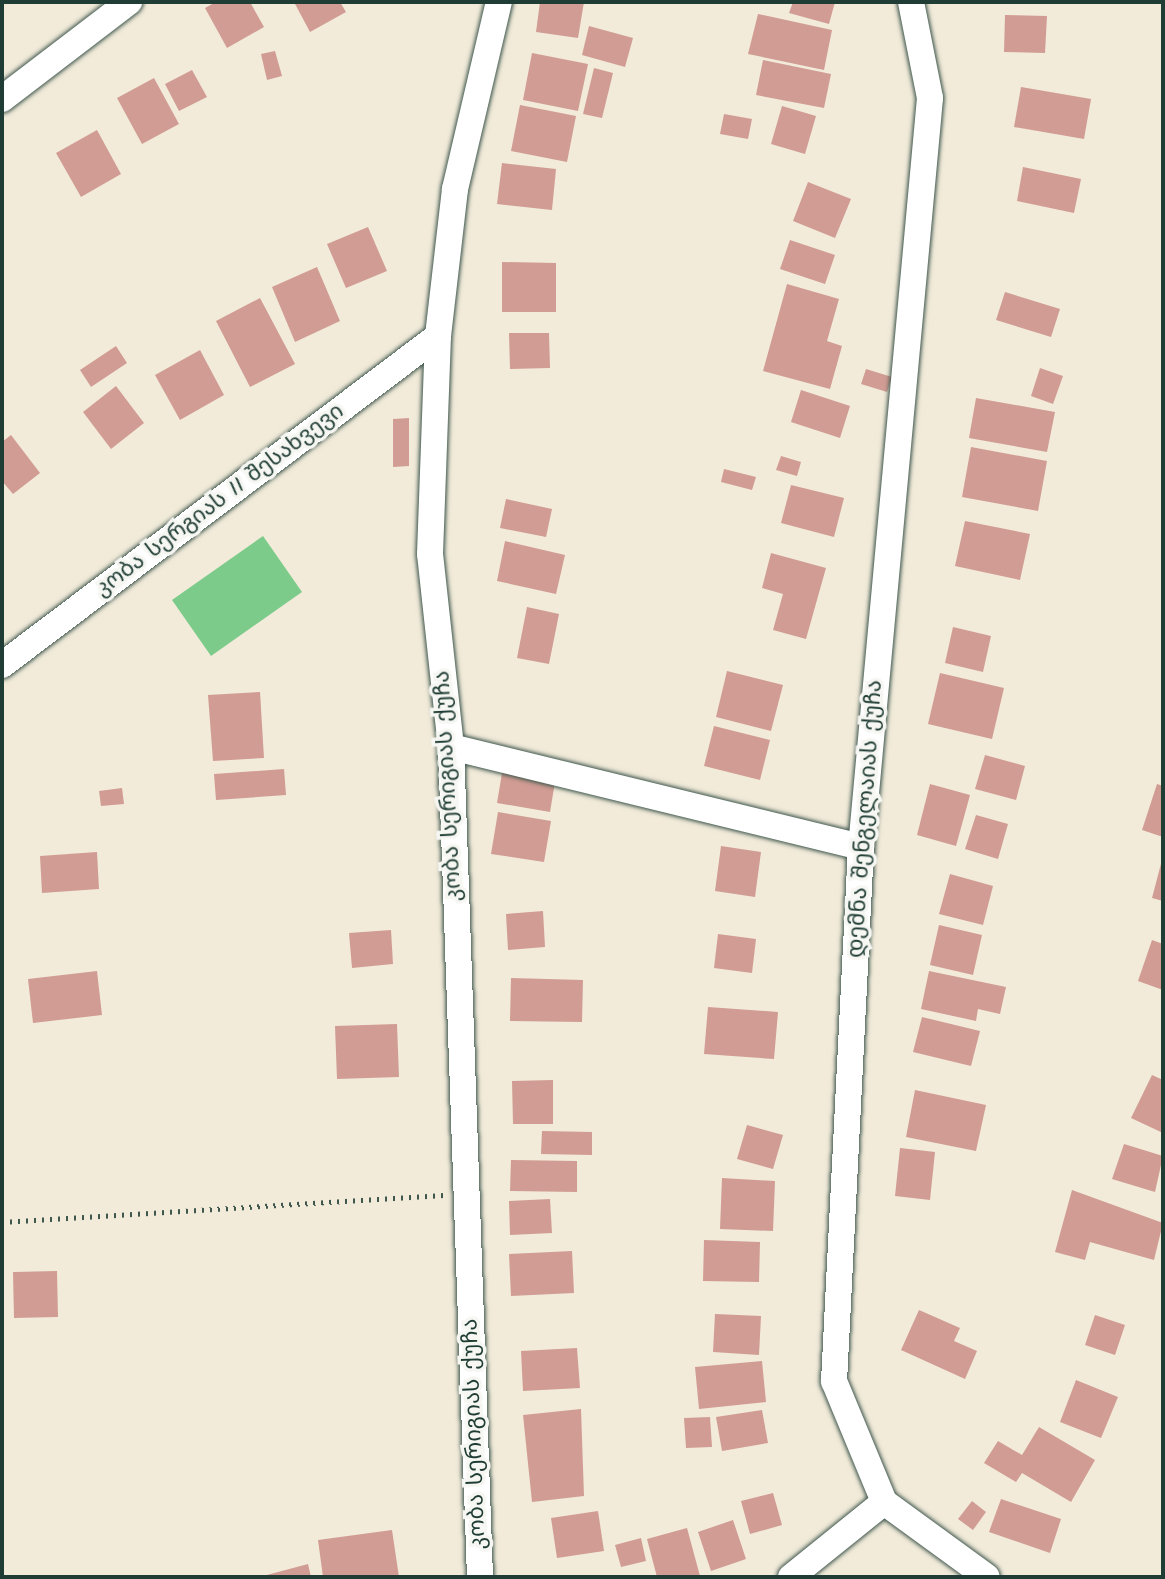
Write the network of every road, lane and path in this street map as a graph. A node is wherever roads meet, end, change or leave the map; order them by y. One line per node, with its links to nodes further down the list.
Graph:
1 (129, 2): 4 (street)
2 (499, 2): 5 (street, კობა სერიგიას ქუჩა)
3 (911, 2): 8 (street, დემნა შენგელაიას ქუჩა)
4 (2, 99)
5 (438, 336): 6 (street, კობა სერგიას II შესახვევი); 7 (street, კობა სერიგიას ქუჩა)
6 (2, 665)
7 (451, 747): 8 (street); 9 (street, კობა სერიგიას ქუჩა)
8 (861, 847): 11 (street, დემნა შენგელაიას ქუჩა)
9 (466, 1193): 10 (path); 12 (street, კობა სერიგიას ქუჩა)
10 (2, 1222)
11 (884, 1502): 13 (street); 14 (street)
12 (480, 1577)
13 (791, 1577)
14 (987, 1577)

